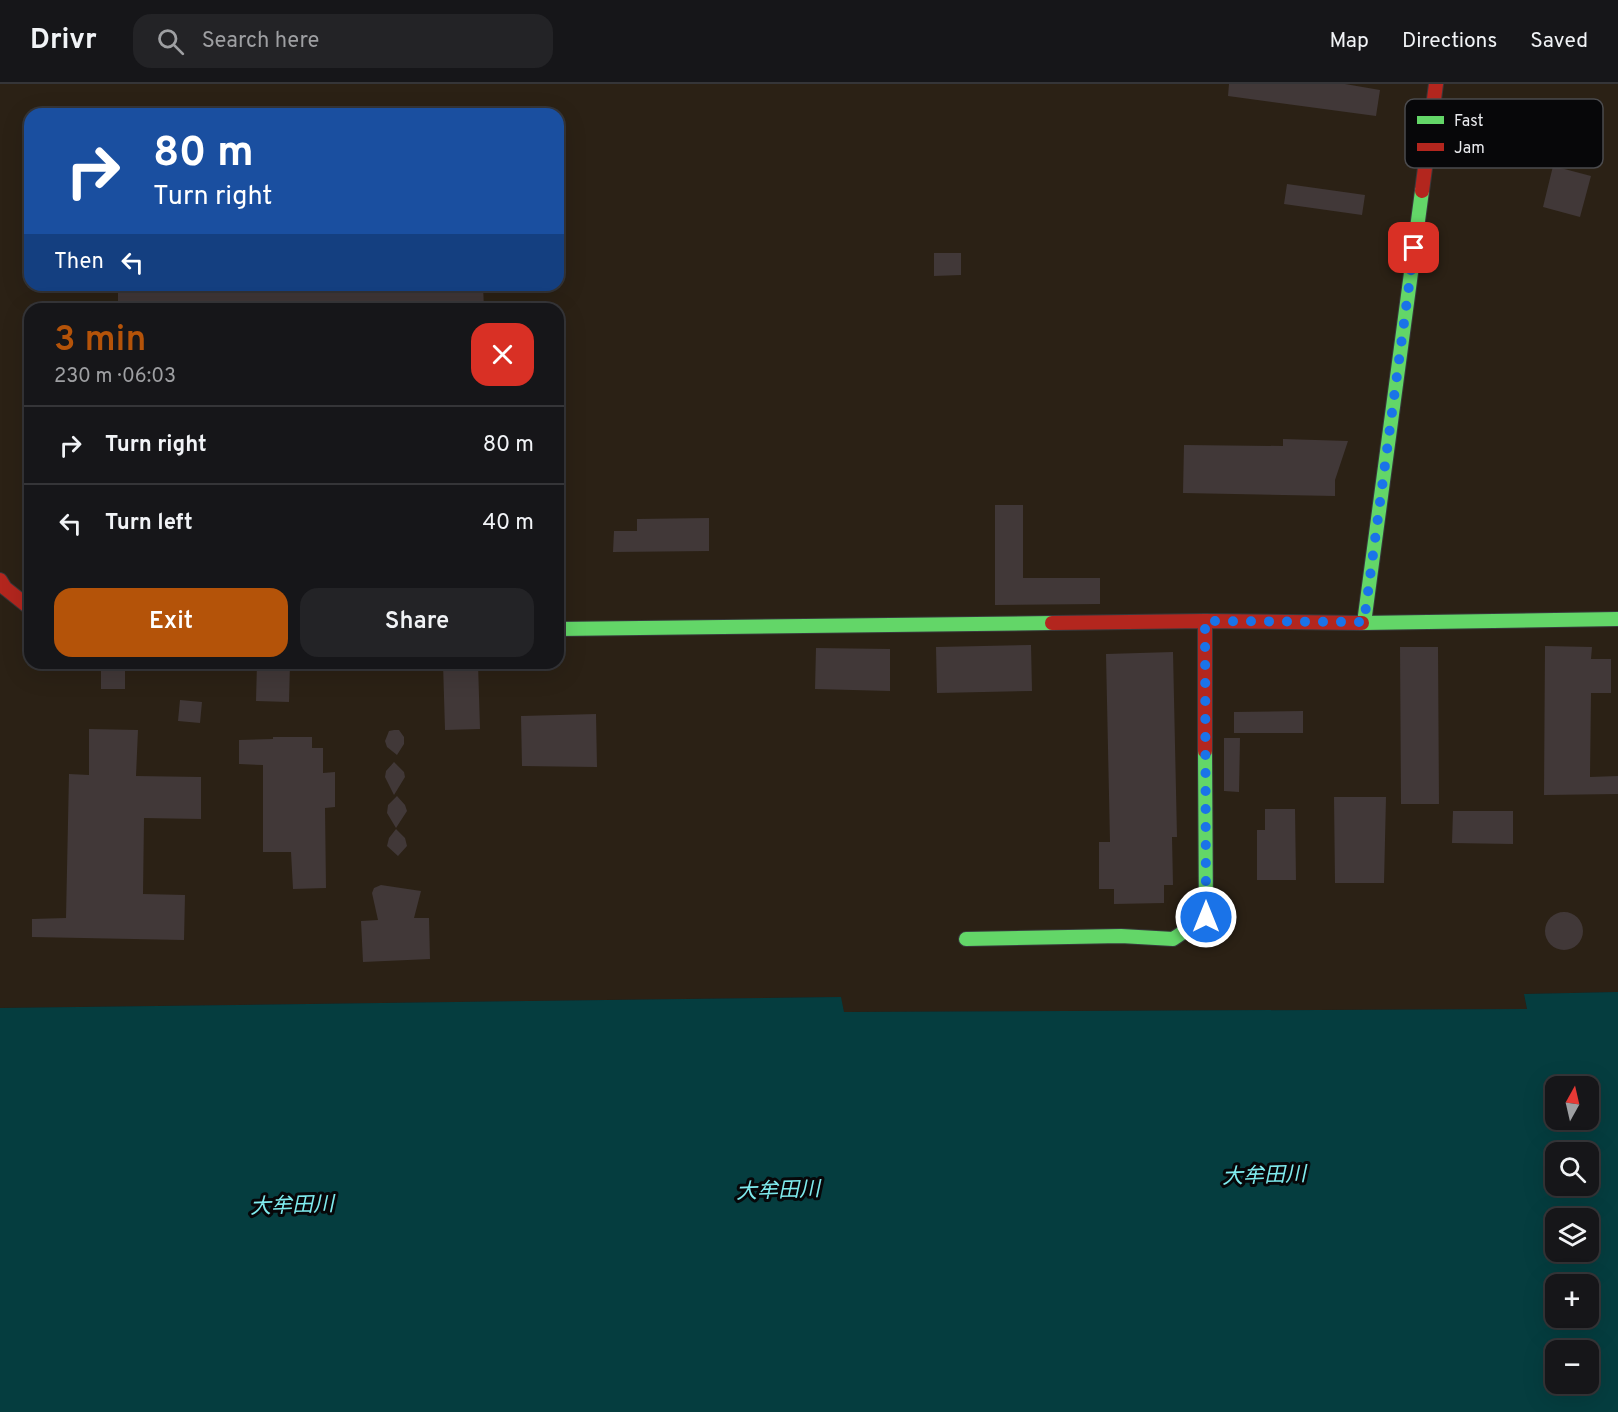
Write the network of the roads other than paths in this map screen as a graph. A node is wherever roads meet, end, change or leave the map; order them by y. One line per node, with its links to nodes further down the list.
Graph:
1 (1436, 84): 2 (street)
2 (1434, 99)
3 (1425, 168): 8 (street)
4 (0, 580): 5 (street)
5 (24, 603)
6 (1618, 619): 8 (street)
7 (1205, 621): 8 (street); 9 (street); 10 (street)
8 (1364, 622)
9 (564, 629)
10 (966, 939)

